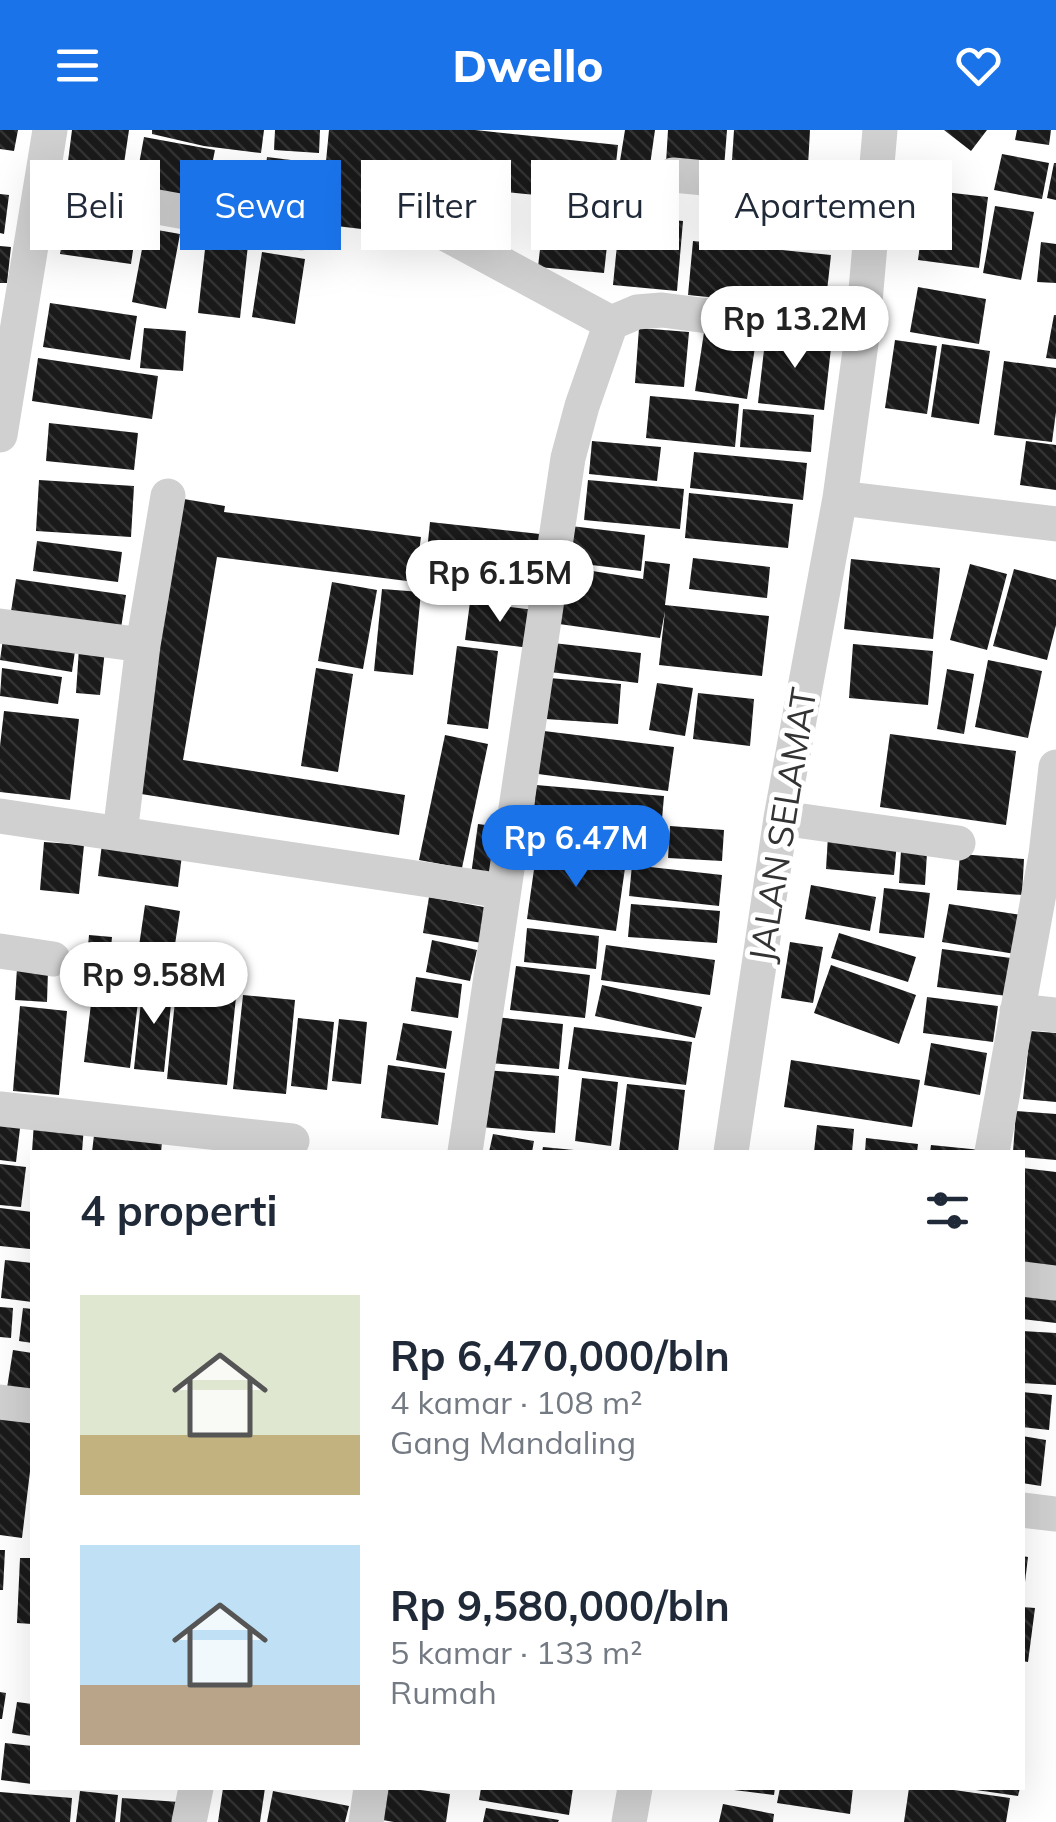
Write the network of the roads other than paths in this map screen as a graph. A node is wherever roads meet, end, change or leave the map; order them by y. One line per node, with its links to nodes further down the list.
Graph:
1 (50, 130): 3 (street)
2 (880, 130): 4 (street, JALAN SELAMAT)
3 (45, 160)
4 (877, 160)
5 (30, 250): 10 (street)
6 (476, 250): 8 (street)
7 (869, 250): 9 (street, JALAN SELAMAT)
8 (611, 323): 9 (street); 21 (street)
9 (862, 336): 12 (street, JALAN SELAMAT)
10 (0, 435)
11 (168, 496): 15 (street)
12 (840, 498): 13 (street); 18 (street, JALAN SELAMAT)
13 (1056, 524)
14 (0, 626): 15 (street)
15 (143, 645): 19 (street)
16 (1056, 766): 24 (street)
17 (0, 816): 19 (street)
18 (782, 818): 20 (street); 30 (street, JALAN SELAMAT)
19 (120, 834): 21 (street)
20 (958, 843)
21 (503, 892): 29 (street)
22 (0, 951): 23 (street)
23 (53, 960)
24 (1018, 1011): 25 (street); 31 (street)
25 (1056, 1015)
26 (0, 1109): 27 (street)
27 (172, 1139): 28 (street)
28 (292, 1141)
29 (465, 1150)
30 (731, 1150)
31 (992, 1150)
32 (1025, 1278): 33 (street)
33 (1056, 1283)
34 (0, 1402): 35 (street)
35 (30, 1406)
36 (1025, 1510): 37 (street)
37 (1056, 1514)
38 (196, 1790): 41 (street)
39 (371, 1790): 42 (street)
40 (635, 1790): 43 (street)
41 (189, 1822)
42 (366, 1822)
43 (629, 1822)

